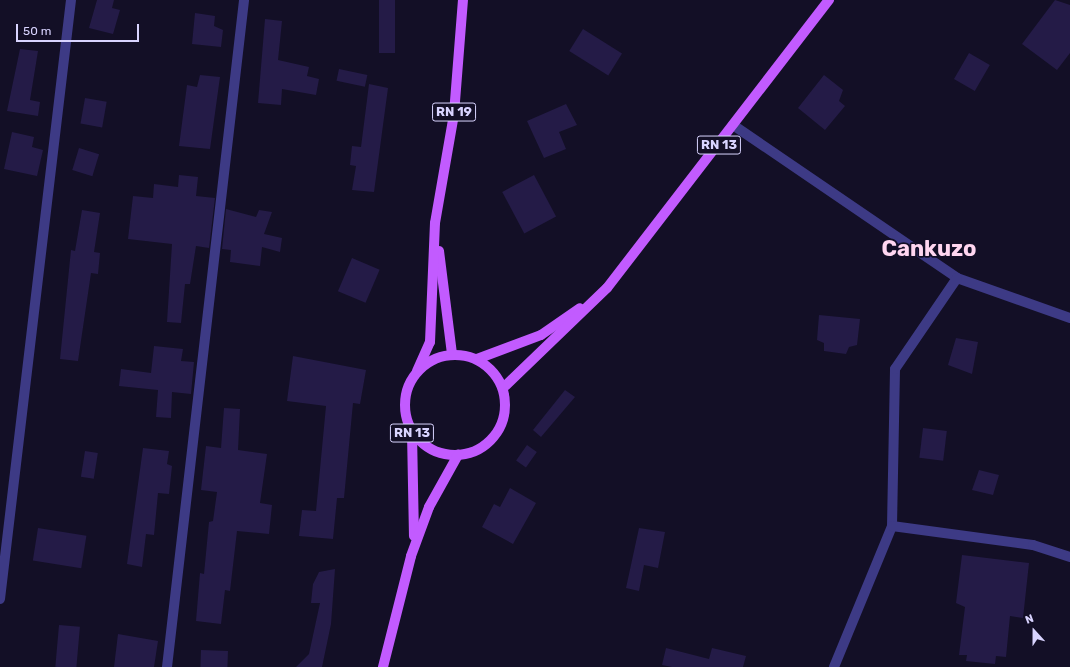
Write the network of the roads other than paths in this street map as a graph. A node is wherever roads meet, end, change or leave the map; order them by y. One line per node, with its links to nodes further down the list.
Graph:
1 (71, 0): 19 (street)
2 (244, 0): 20 (street)
3 (463, 0): 6 (main road, RN 19)
4 (829, 0): 5 (main road, RN 13)
5 (733, 125): 7 (street); 8 (main road, RN 13)
6 (436, 223): 10 (main road, RN 19); 12 (main road, RN 19)
7 (957, 278): 9 (street); 16 (street)
8 (607, 288): 11 (main road, RN 13); 13 (main road, RN 13)
9 (1070, 318)
10 (452, 354): 11 (main road, RN 13); 12 (main road, RN 13)
11 (477, 359): 13 (main road, RN 13)
12 (416, 371): 14 (main road, RN 13)
13 (503, 388): 15 (main road, RN 13)
14 (412, 433): 15 (main road, RN 13); 17 (main road, RN 13)
15 (458, 455): 17 (main road, RN 13)
16 (892, 526): 18 (street); 22 (street)
17 (411, 556): 21 (main road, RN 13)
18 (1070, 557)
19 (0, 599)
20 (167, 667)
21 (382, 667)
22 (834, 667)

